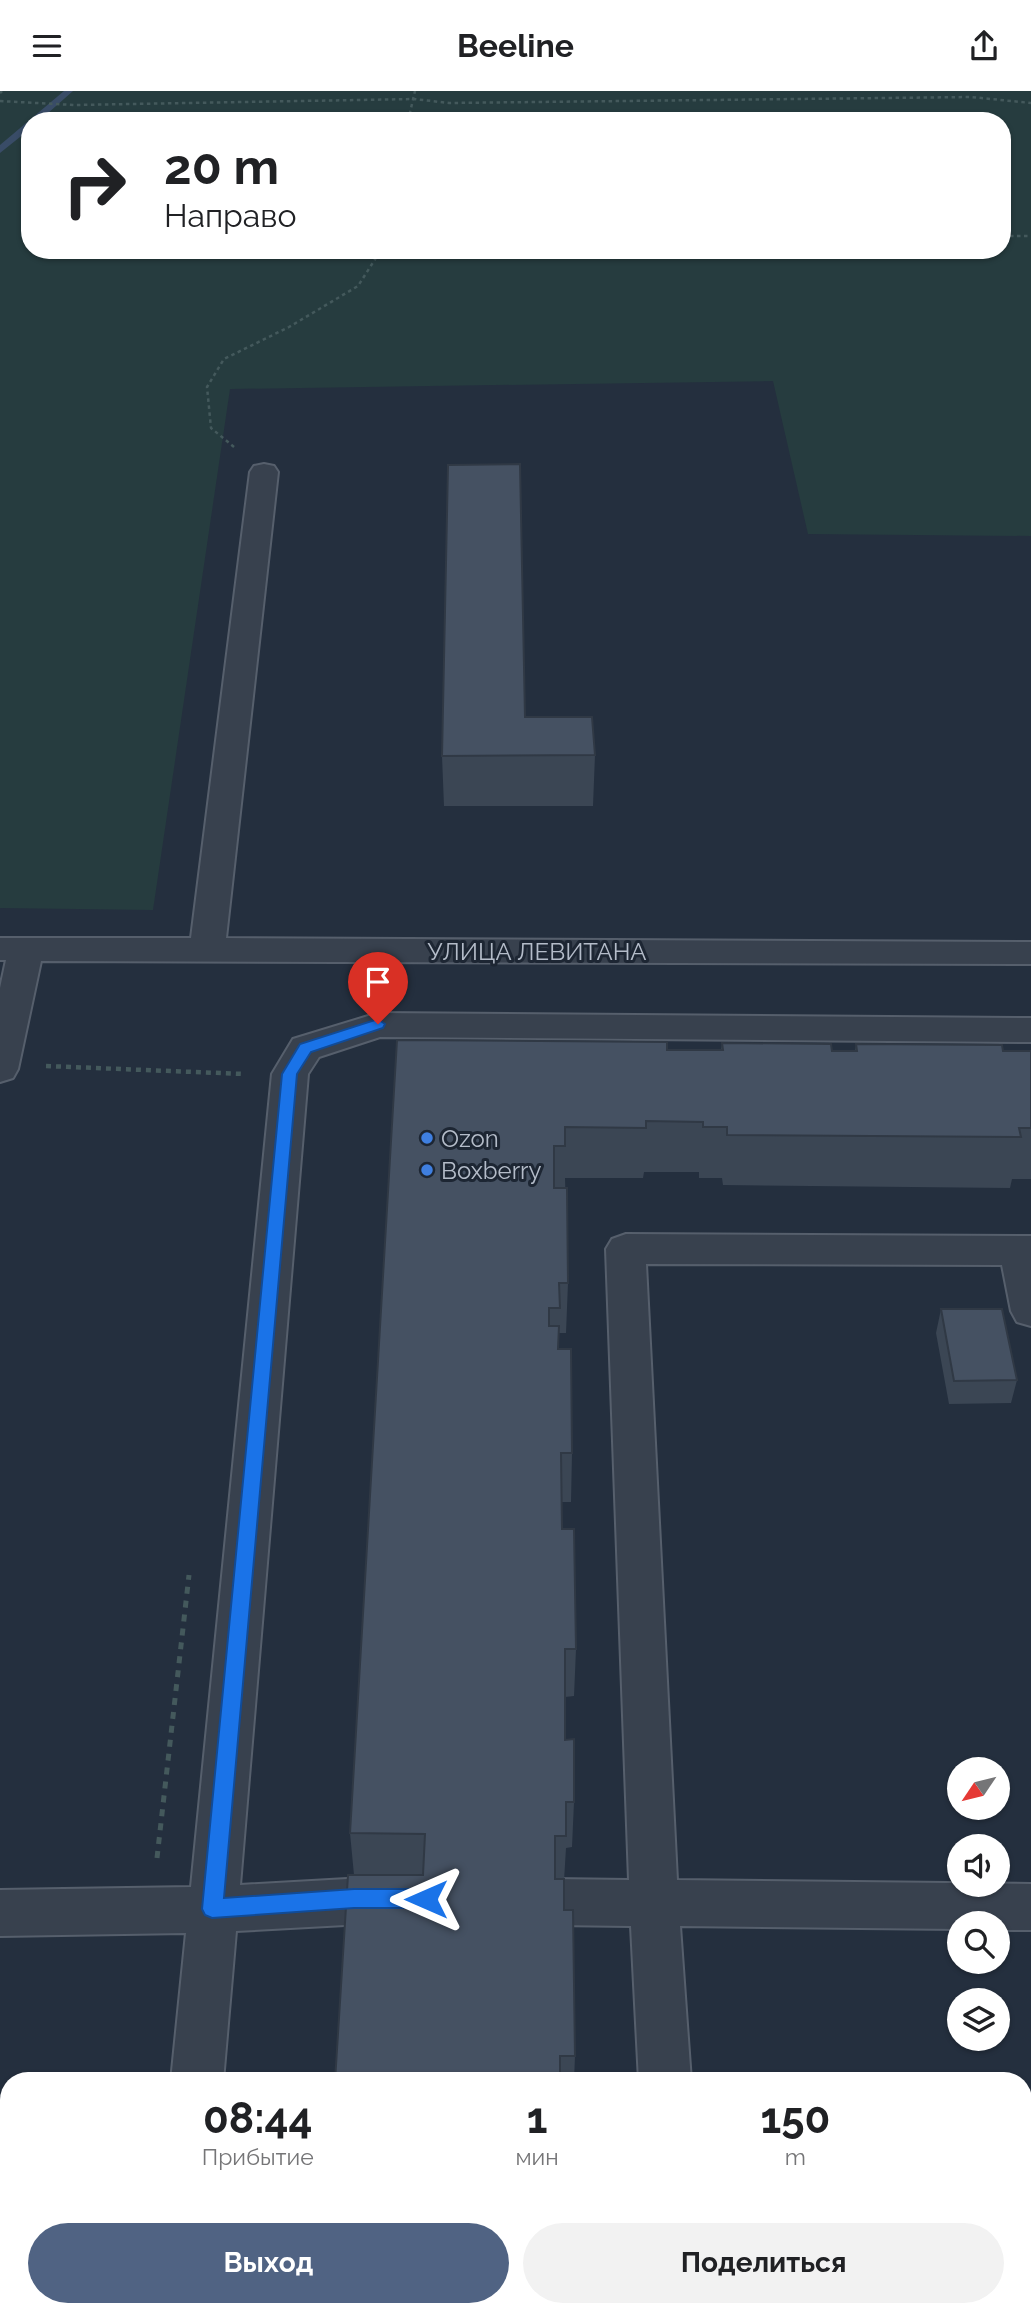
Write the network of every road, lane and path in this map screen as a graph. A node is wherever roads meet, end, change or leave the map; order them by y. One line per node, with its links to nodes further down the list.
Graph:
1 (415, 91): 2 (path)
2 (414, 99): 3 (path); 4 (path); 5 (path)
3 (0, 101)
4 (1031, 103)
5 (410, 112)
6 (1011, 236): 7 (path)
7 (1031, 236)
8 (375, 259): 9 (path)
9 (264, 472): 11 (street)
10 (13, 949): 11 (street, УЛИЦА ЛЕВИТАНА); 14 (street)
11 (207, 950): 12 (street, УЛИЦА ЛЕВИТАНА)
12 (1031, 953)
13 (1031, 1030): 15 (street)
14 (1, 1066): 15 (path)
15 (290, 1074): 22 (street)
16 (1025, 1251): 17 (street); 20 (street)
17 (1031, 1311)
18 (426, 1899): 22 (street)
19 (554, 1902): 20 (street)
20 (654, 1902): 21 (street); 25 (street)
21 (1031, 1907)
22 (212, 1909): 23 (street); 24 (street)
23 (0, 1913)
24 (198, 2072)
25 (664, 2072)

